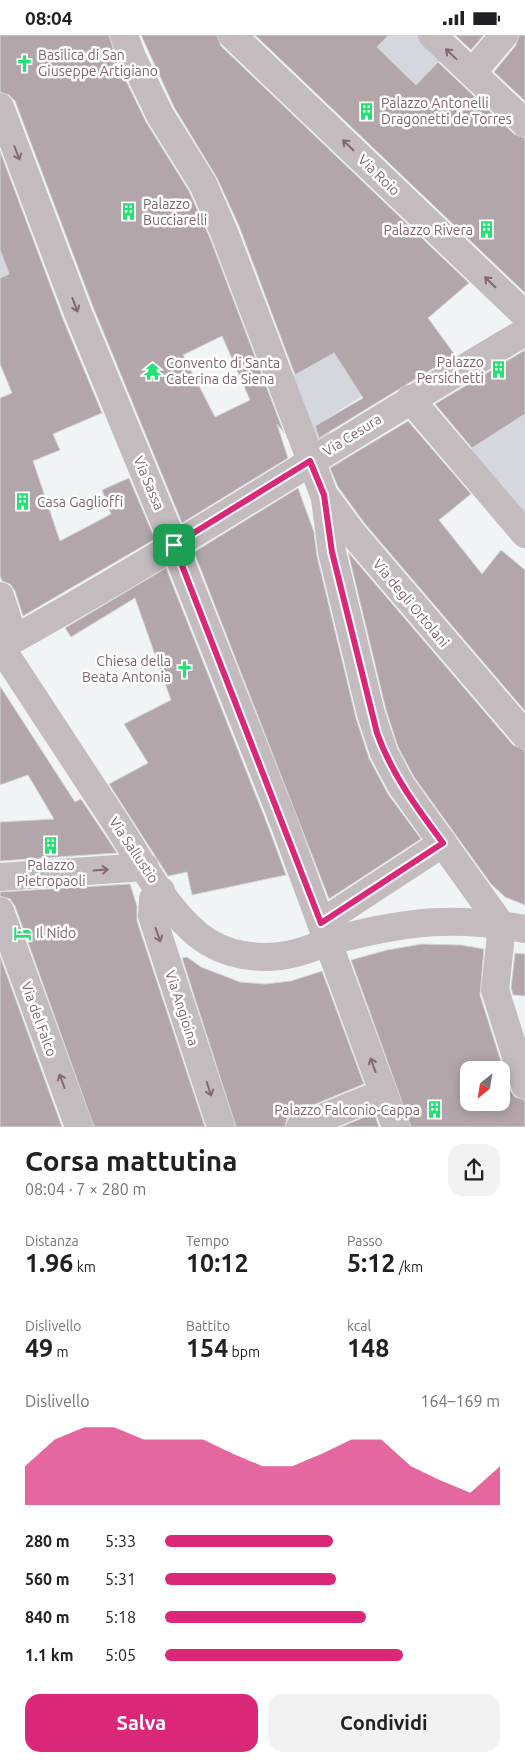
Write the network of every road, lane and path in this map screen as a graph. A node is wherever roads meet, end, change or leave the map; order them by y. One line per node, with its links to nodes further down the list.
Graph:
1 (124, 35): 11 (street, Via degli Ortolani)
2 (432, 35): 5 (street, one-way to 2)
3 (504, 35): 5 (street)
4 (248, 40): 8 (street, Via Roio, one-way to 4)
5 (472, 73): 7 (street)
6 (0, 107): 14 (street, Via Sassa, one-way to 14)
7 (525, 123)
8 (525, 315)
9 (525, 332): 10 (street, Via Cesura)
10 (410, 399): 11 (street, Via Cesura); 13 (street)
11 (310, 461): 12 (street, Via degli Ortolani); 14 (street, Via Cesura)
12 (324, 495): 17 (street, Via degli Ortolani); 18 (street)
13 (525, 534)
14 (174, 545): 16 (street, Via Cesura); 24 (street, Via Sassa)
15 (0, 597): 16 (street, Via Sallustio)
16 (4, 645): 19 (street, Via Sallustio)
17 (525, 735)
18 (443, 843): 23 (street); 24 (street)
19 (144, 867): 20 (street, one-way to 19); 21 (street, Via Sallustio)
20 (0, 877)
21 (161, 891): 24 (street, Via Sallustio); 29 (street, Via Angioina, one-way to 29)
22 (0, 911): 28 (street, Via del Falco, one-way to 22)
23 (514, 927): 24 (street); 25 (street)
24 (325, 933): 27 (street, Via Sassa, one-way to 24)
25 (518, 1042): 26 (street)
26 (525, 1085)
27 (383, 1093): 30 (street); 31 (street, Via Sassa)
28 (79, 1127)
29 (221, 1127)
30 (300, 1127)
31 (396, 1127)

